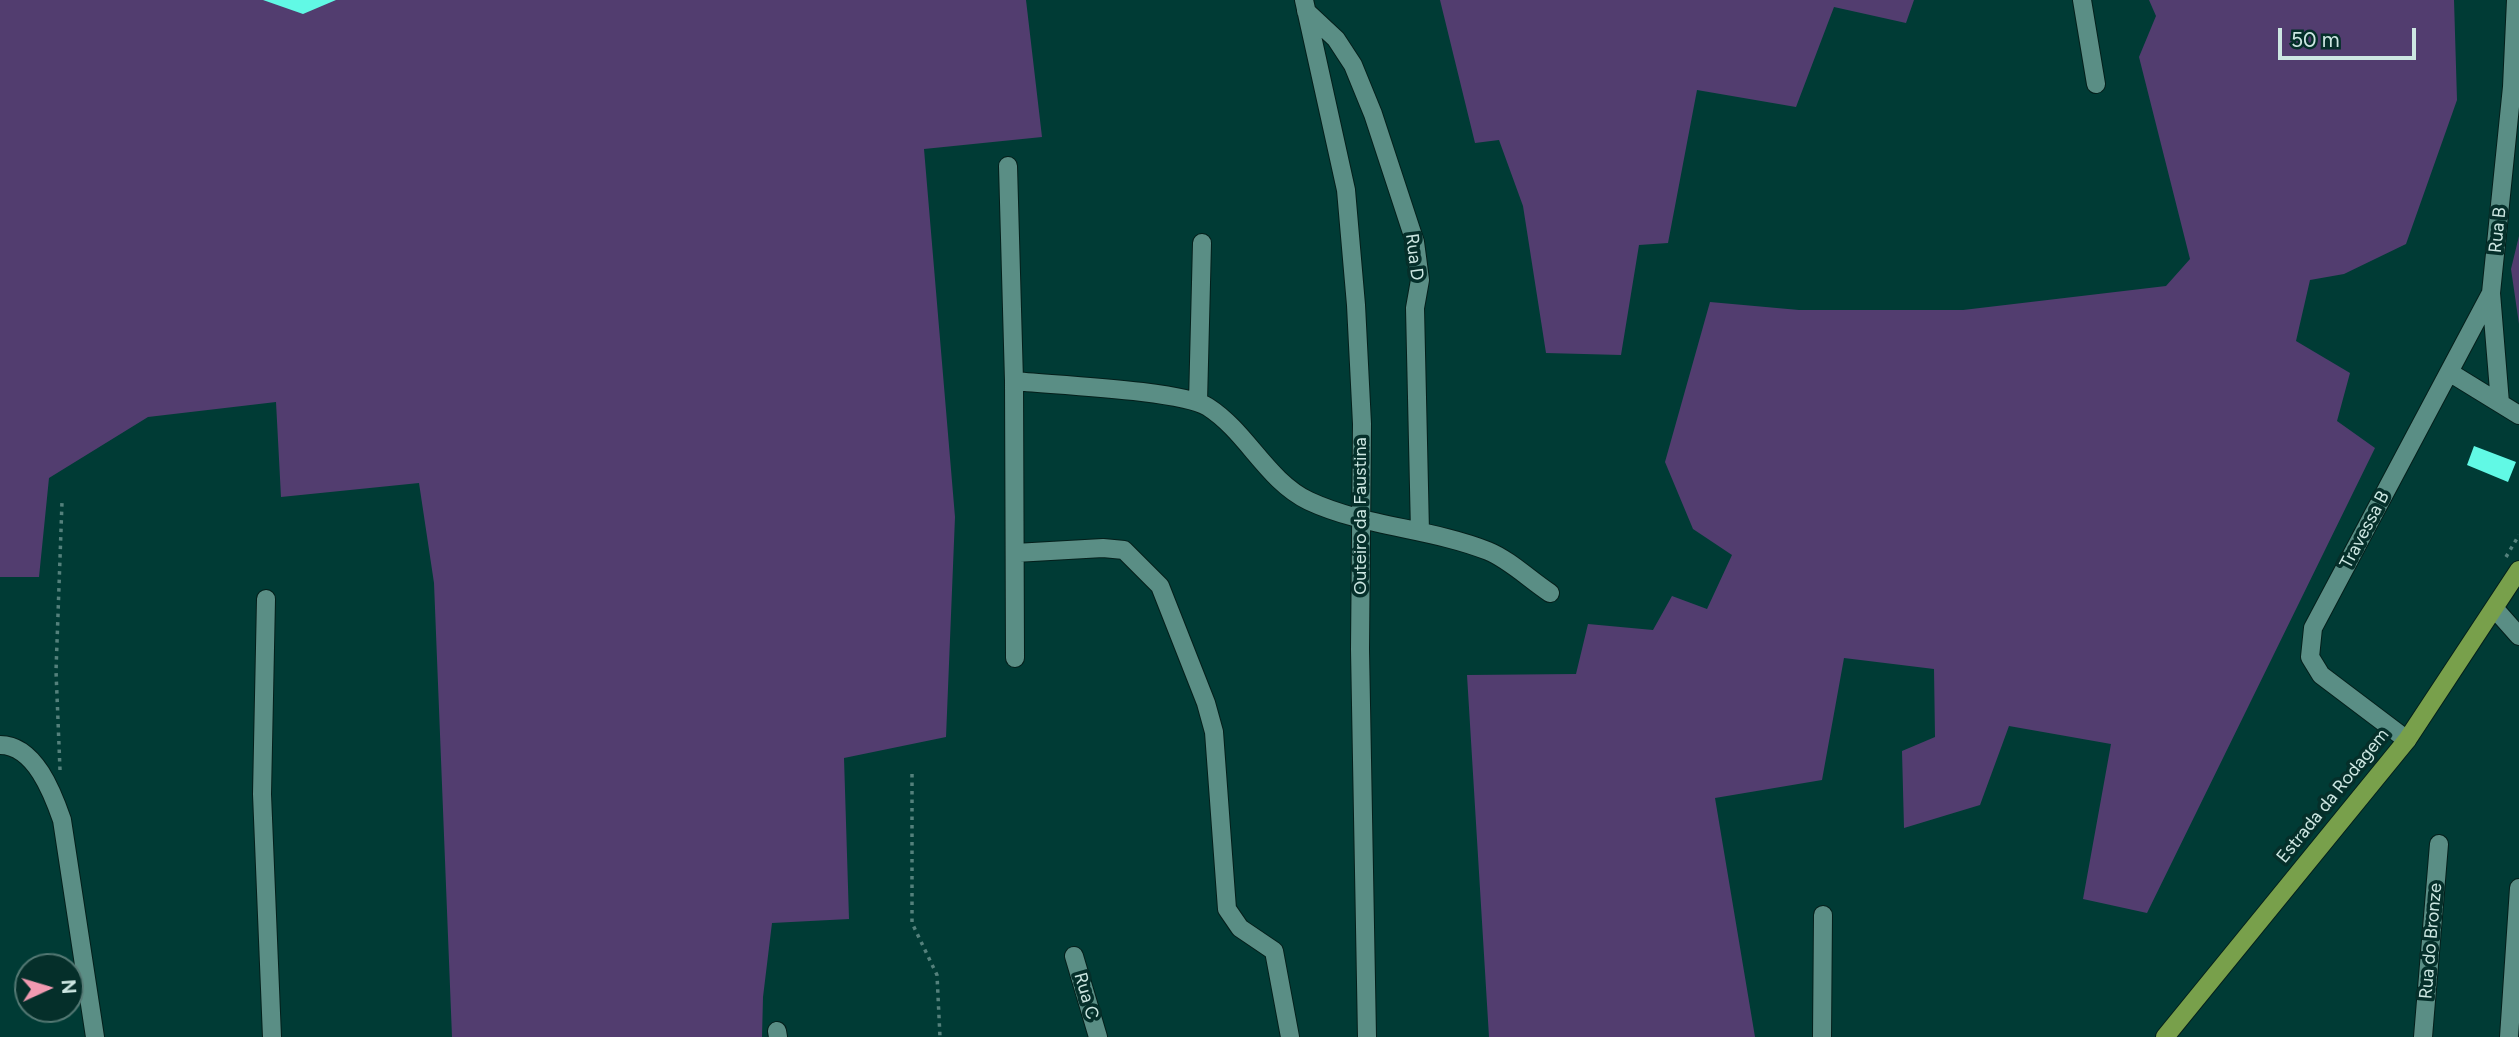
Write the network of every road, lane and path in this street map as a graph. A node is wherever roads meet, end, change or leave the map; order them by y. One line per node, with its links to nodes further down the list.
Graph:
1 (2082, 0): 4 (street)
2 (2516, 0): 7 (street, Rua B)
3 (1305, 6): 14 (street, Outeiro da Faustina); 15 (street, Rua D)
4 (2096, 84)
5 (1008, 166): 9 (street)
6 (1202, 243): 10 (street)
7 (2491, 293): 8 (street, Travessa B); 11 (street)
8 (2449, 372): 11 (street); 24 (street, Travessa B)
9 (1014, 381): 10 (street); 17 (street)
10 (1198, 402): 14 (street)
11 (2500, 403): 12 (street)
12 (2519, 415)
13 (62, 502): 27 (path)
14 (1362, 518): 15 (street); 38 (street, Outeiro da Faustina)
15 (1420, 532): 19 (street)
16 (2519, 535): 18 (path)
17 (1015, 553): 23 (street); 37 (street)
18 (2512, 564): 21 (main road, Estrada da Rodagem)
19 (1550, 593)
20 (266, 599): 34 (street)
21 (2496, 609): 22 (street); 24 (main road, Estrada da Rodagem)
22 (2519, 636)
23 (1015, 659)
24 (2407, 740): 40 (main road, Estrada da Rodagem)
25 (0, 745): 33 (street)
26 (912, 774): 35 (path)
27 (60, 780)
28 (2439, 844): 41 (street, Rua do Bronze)
29 (2519, 888): 32 (street)
30 (1823, 915): 39 (street)
31 (1074, 956): 36 (street, Rua C)
32 (2513, 1031)
33 (95, 1037)
34 (272, 1037)
35 (940, 1037)
36 (1098, 1037)
37 (1290, 1037)
38 (1367, 1037)
39 (1822, 1037)
40 (2165, 1037)
41 (2423, 1037)

